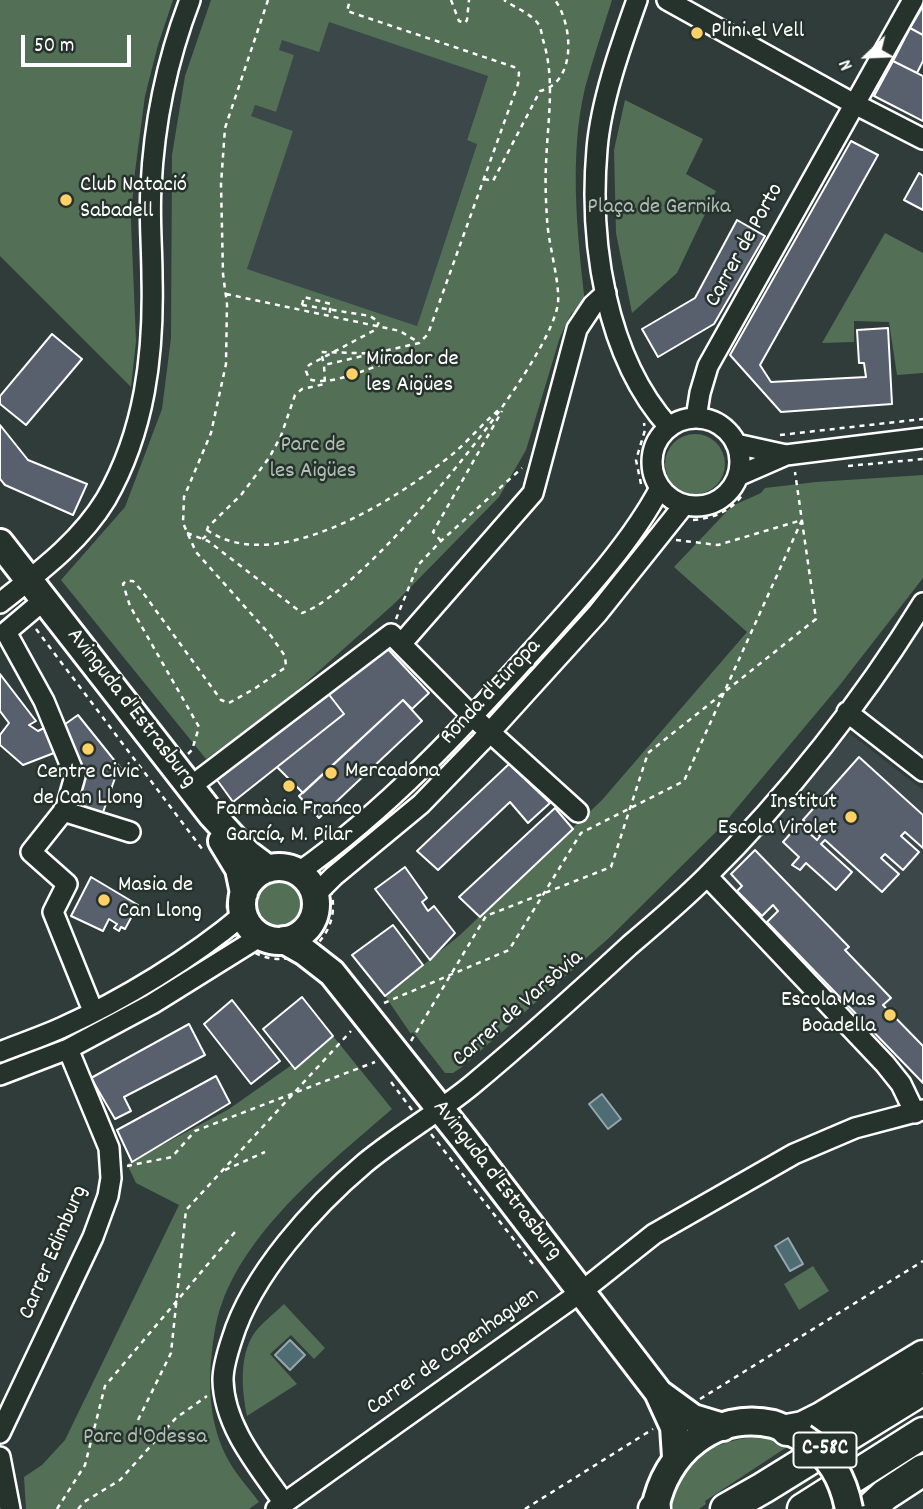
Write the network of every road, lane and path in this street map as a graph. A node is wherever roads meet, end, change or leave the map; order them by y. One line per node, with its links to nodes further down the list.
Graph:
1 (190, 0): 40 (street)
2 (268, 0): 16 (path)
3 (350, 0): 14 (path)
4 (452, 0): 5 (path)
5 (469, 0)
6 (505, 0): 11 (path)
7 (555, 0): 11 (path)
8 (637, 0): 15 (street)
9 (667, 0): 12 (street)
10 (913, 0): 12 (street, Carrer de Porto)
11 (550, 89): 14 (path); 20 (path)
12 (854, 104): 13 (street); 21 (street, Carrer de Porto)
13 (923, 139)
14 (484, 178): 18 (path)
15 (606, 293): 22 (street); 25 (street)
16 (226, 294): 17 (path); 34 (path)
17 (329, 316): 18 (path); 19 (path, bridge)
18 (419, 342): 19 (path)
19 (324, 365): 33 (path)
20 (505, 405): 33 (path); 35 (path); 37 (path)
21 (696, 418): 22 (street); 24 (street)
22 (669, 427): 30 (street)
23 (923, 438): 27 (street)
24 (736, 444): 27 (street); 29 (street)
25 (545, 447): 37 (path); 43 (street)
26 (923, 459): 28 (path)
27 (790, 463): 29 (street); 32 (path)
28 (846, 466)
29 (738, 476): 31 (street)
30 (660, 488): 31 (street); 46 (street, Ronda d'Europa)
31 (684, 505): 47 (street, Ronda d'Europa)
32 (802, 520): 36 (path); 44 (path); 44 (path)
33 (207, 530): 35 (path)
34 (187, 533): 35 (path); 49 (path)
35 (202, 539)
36 (669, 539)
37 (441, 541): 43 (path)
38 (0, 543): 40 (main road, Avinguda d'Estrasburg)
39 (0, 556): 40 (main road, Avinguda d'Estrasburg)
40 (29, 596): 41 (street); 49 (main road, Avinguda d'Estrasburg); 51 (street); 54 (path); 57 (main road, Avinguda d'Estrasburg)
41 (0, 603)
42 (923, 603): 45 (street, Carrer de Varsòvia)
43 (396, 639): 46 (street); 49 (street)
44 (724, 693): 50 (path); 50 (path)
45 (847, 712): 48 (street); 56 (street, Carrer de Varsòvia)
46 (472, 716): 47 (street); 55 (street, Ronda d'Europa)
47 (489, 732): 52 (street); 59 (street, Ronda d'Europa)
48 (923, 771)
49 (183, 777): 57 (main road, Avinguda d'Estrasburg)
50 (630, 808): 58 (path); 58 (path)
51 (63, 811): 53 (street); 63 (street)
52 (578, 812)
53 (130, 832)
54 (206, 855)
55 (305, 868): 57 (main road); 57 (path); 59 (main road); 59 (path)
56 (707, 876): 71 (street, Carrer de Varsòvia); 72 (street)
57 (242, 887): 60 (main road); 60 (path); 63 (street)
58 (544, 893): 61 (path); 61 (path)
59 (319, 898): 60 (main road); 60 (path)
60 (283, 943): 60 (path); 66 (street); 71 (main road, Avinguda d'Estrasburg)
61 (451, 975): 62 (path); 65 (path)
62 (384, 1003)
63 (93, 1011): 67 (street)
64 (351, 1031): 70 (path)
65 (411, 1041)
66 (68, 1049): 69 (street); 74 (street, Carrer Edimburg)
67 (0, 1052)
68 (375, 1062): 70 (path)
69 (0, 1075)
70 (294, 1093): 74 (path); 75 (path)
71 (440, 1109): 78 (main road, Avinguda d'Estrasburg); 81 (street, Carrer de Varsòvia)
72 (919, 1112): 78 (street, Carrer de Copenhaguen)
73 (265, 1152): 75 (path)
74 (110, 1168): 86 (street, Carrer Edimburg)
75 (222, 1171): 79 (path)
76 (235, 1232): 79 (path)
77 (923, 1261): 83 (path)
78 (581, 1292): 83 (main road, Avinguda d'Estrasburg); 92 (street, Carrer de Copenhaguen)
79 (177, 1301): 84 (path); 94 (path)
80 (923, 1356): 88 (highway)
81 (224, 1385): 92 (street, Carrer de Varsòvia); 95 (path)
82 (923, 1389): 98 (highway, C-58C)
83 (676, 1414): 85 (main road, Avinguda d'Estrasburg); 90 (main road); 96 (path)
84 (138, 1420)
85 (723, 1427): 88 (main road); 90 (main road)
86 (0, 1433)
87 (923, 1433): 99 (highway, C-58C)
88 (795, 1434): 100 (main road, bridge)
89 (0, 1457): 93 (street)
90 (676, 1457): 97 (main road)
91 (923, 1470): 101 (highway)
92 (280, 1506)
93 (10, 1509)
94 (57, 1509)
95 (78, 1509)
96 (526, 1509)
97 (654, 1509)
98 (726, 1509)
99 (803, 1509)
100 (849, 1509)
101 (870, 1509)

